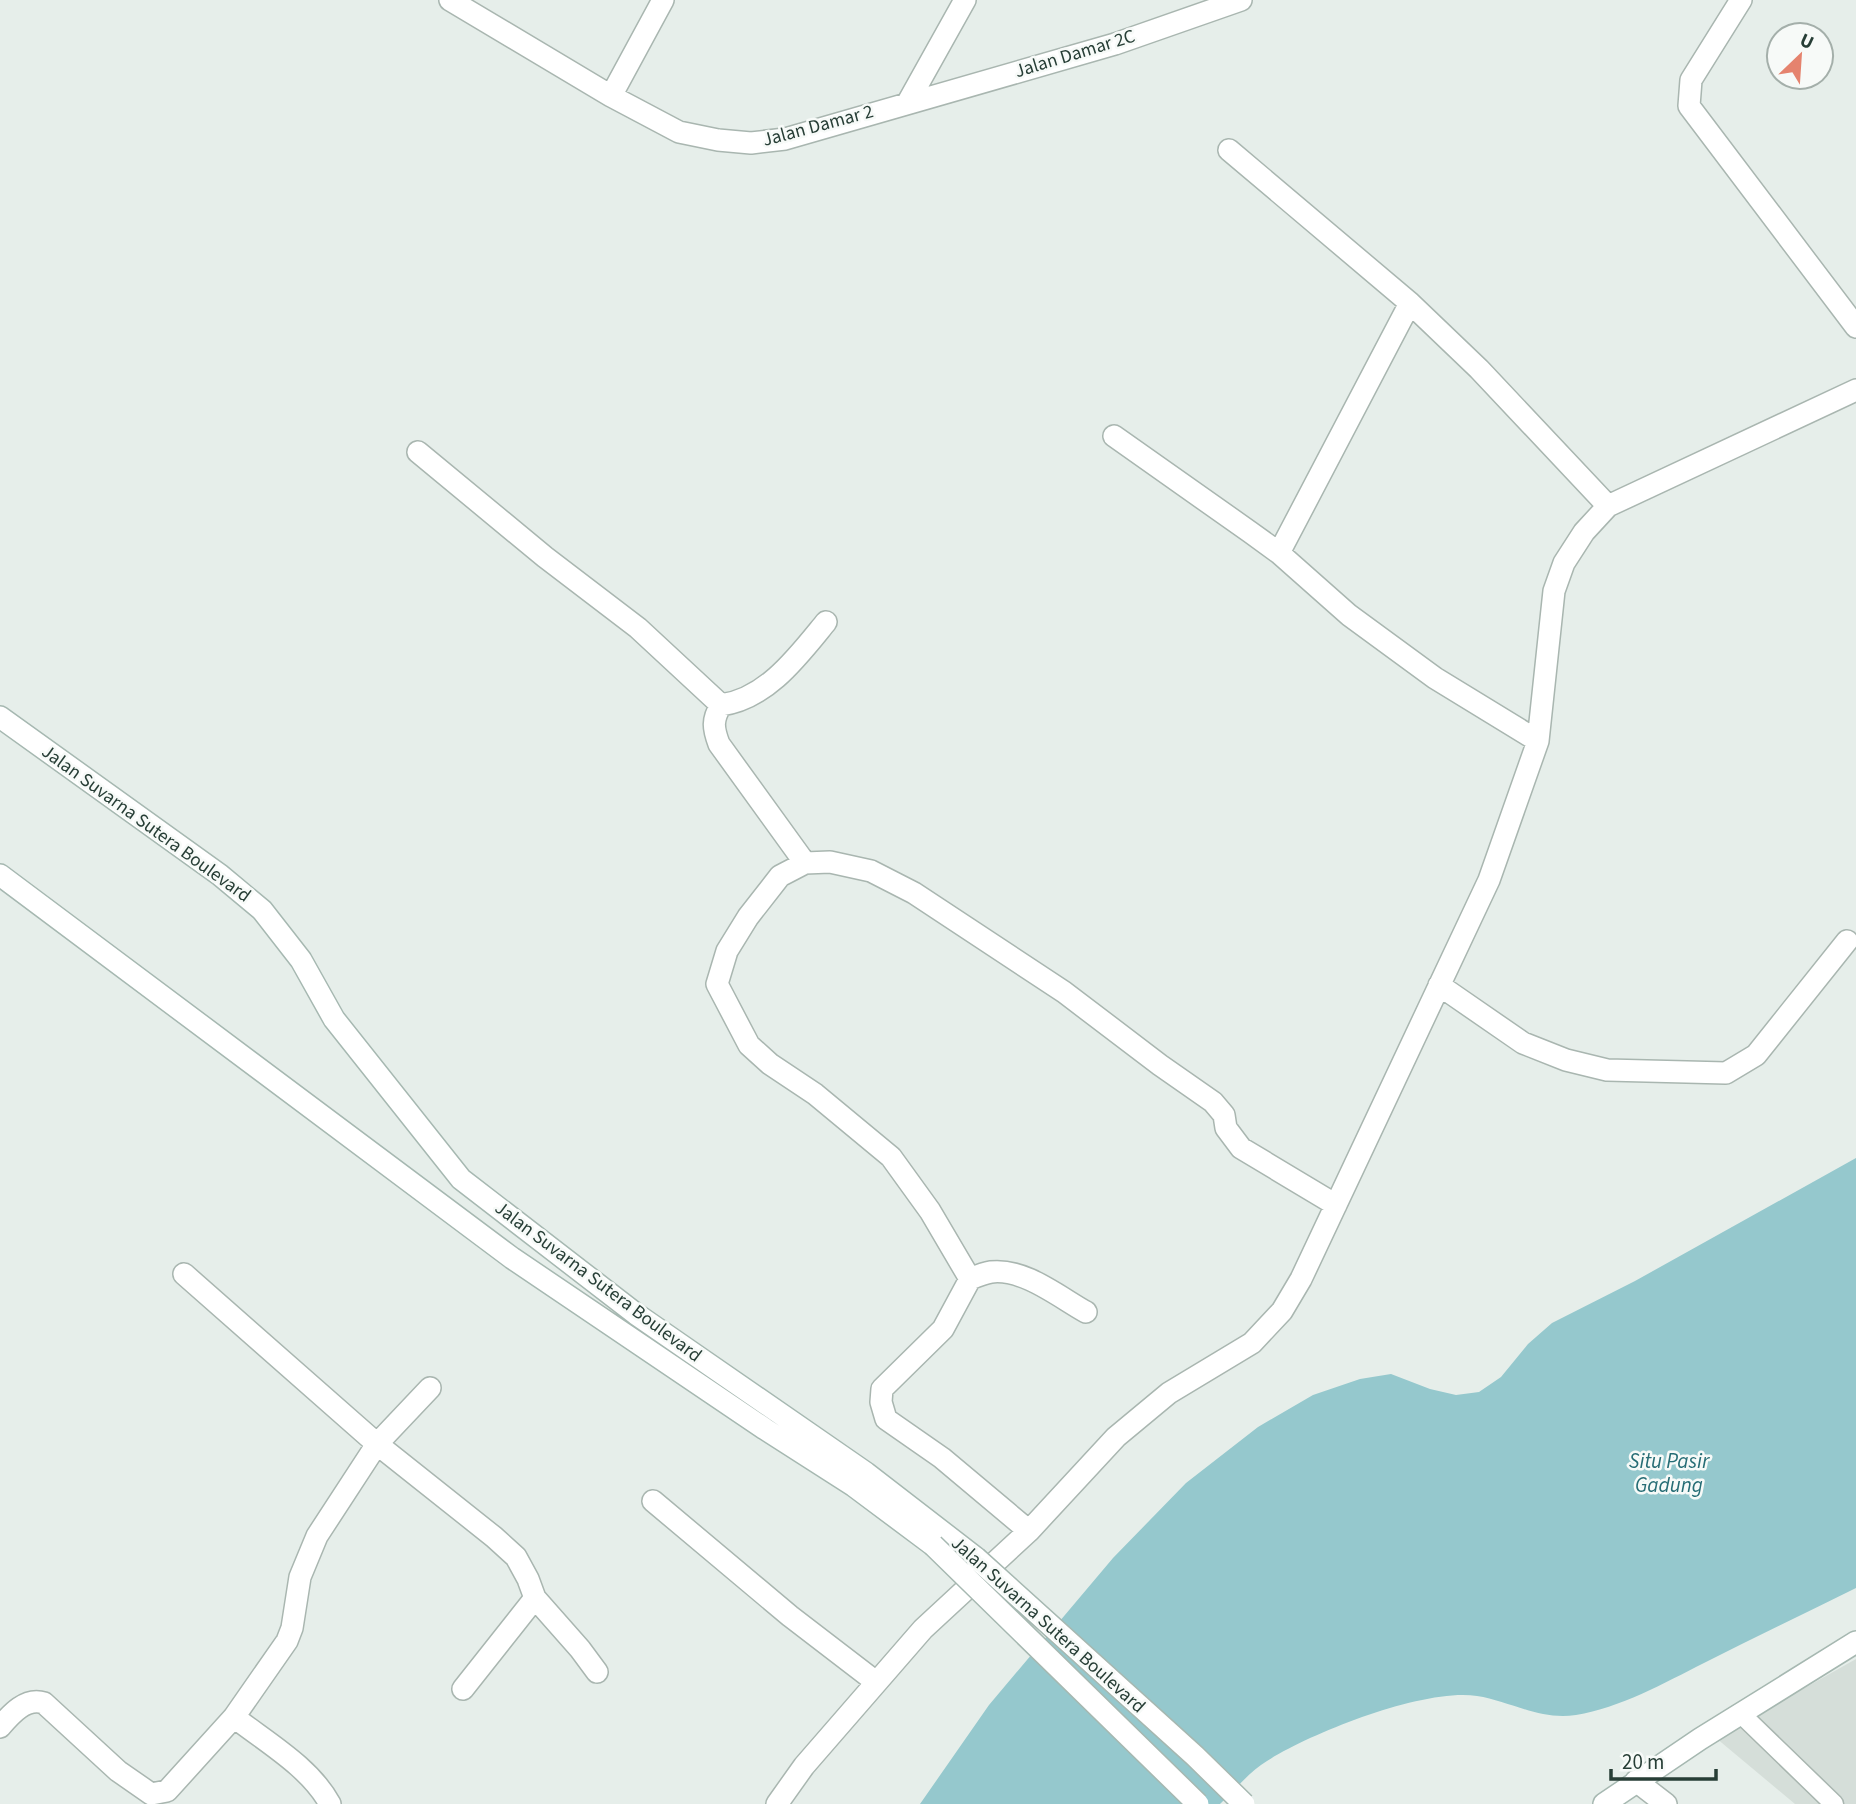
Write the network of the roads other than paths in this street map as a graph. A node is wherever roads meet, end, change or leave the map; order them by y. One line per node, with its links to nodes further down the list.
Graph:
1 (450, 0): 6 (street, Jalan Damar 2)
2 (663, 0): 6 (street)
3 (965, 0): 7 (street)
4 (1241, 0): 7 (street, Jalan Damar 2C)
5 (1741, 0): 10 (street)
6 (611, 96): 7 (street, Jalan Damar 2)
7 (908, 102)
8 (1229, 150): 9 (street)
9 (1410, 303): 14 (street); 15 (street)
10 (1856, 327)
11 (1856, 390): 14 (street)
12 (1114, 436): 15 (street)
13 (418, 452): 17 (street)
14 (1608, 506): 19 (street)
15 (1279, 553): 19 (street)
16 (826, 622): 17 (street)
17 (721, 705): 20 (street)
18 (0, 718): 44 (street, Jalan Suvarna Sutera Boulevard, bridge)
19 (1538, 741): 23 (street)
20 (805, 863): 24 (street); 26 (street)
21 (0, 875): 43 (street, bridge)
22 (1847, 940): 23 (street)
23 (1439, 985): 24 (street)
24 (1336, 1205): 31 (street)
25 (184, 1274): 29 (street)
26 (970, 1279): 27 (street); 31 (street)
27 (1086, 1312)
28 (430, 1388): 29 (street)
29 (377, 1444): 32 (street); 38 (street)
30 (653, 1501): 35 (street)
31 (1029, 1531): 35 (street)
32 (535, 1598): 34 (street); 36 (street)
33 (1856, 1642): 37 (street)
34 (597, 1672)
35 (876, 1682): 42 (street)
36 (463, 1689)
37 (1740, 1713): 40 (street); 47 (lane)
38 (234, 1717): 39 (street); 41 (street)
39 (0, 1727)
40 (1636, 1781): 45 (street); 46 (street)
41 (330, 1804)
42 (777, 1804)
43 (1198, 1804)
44 (1244, 1804)
45 (1604, 1804)
46 (1666, 1804)
47 (1834, 1804)

